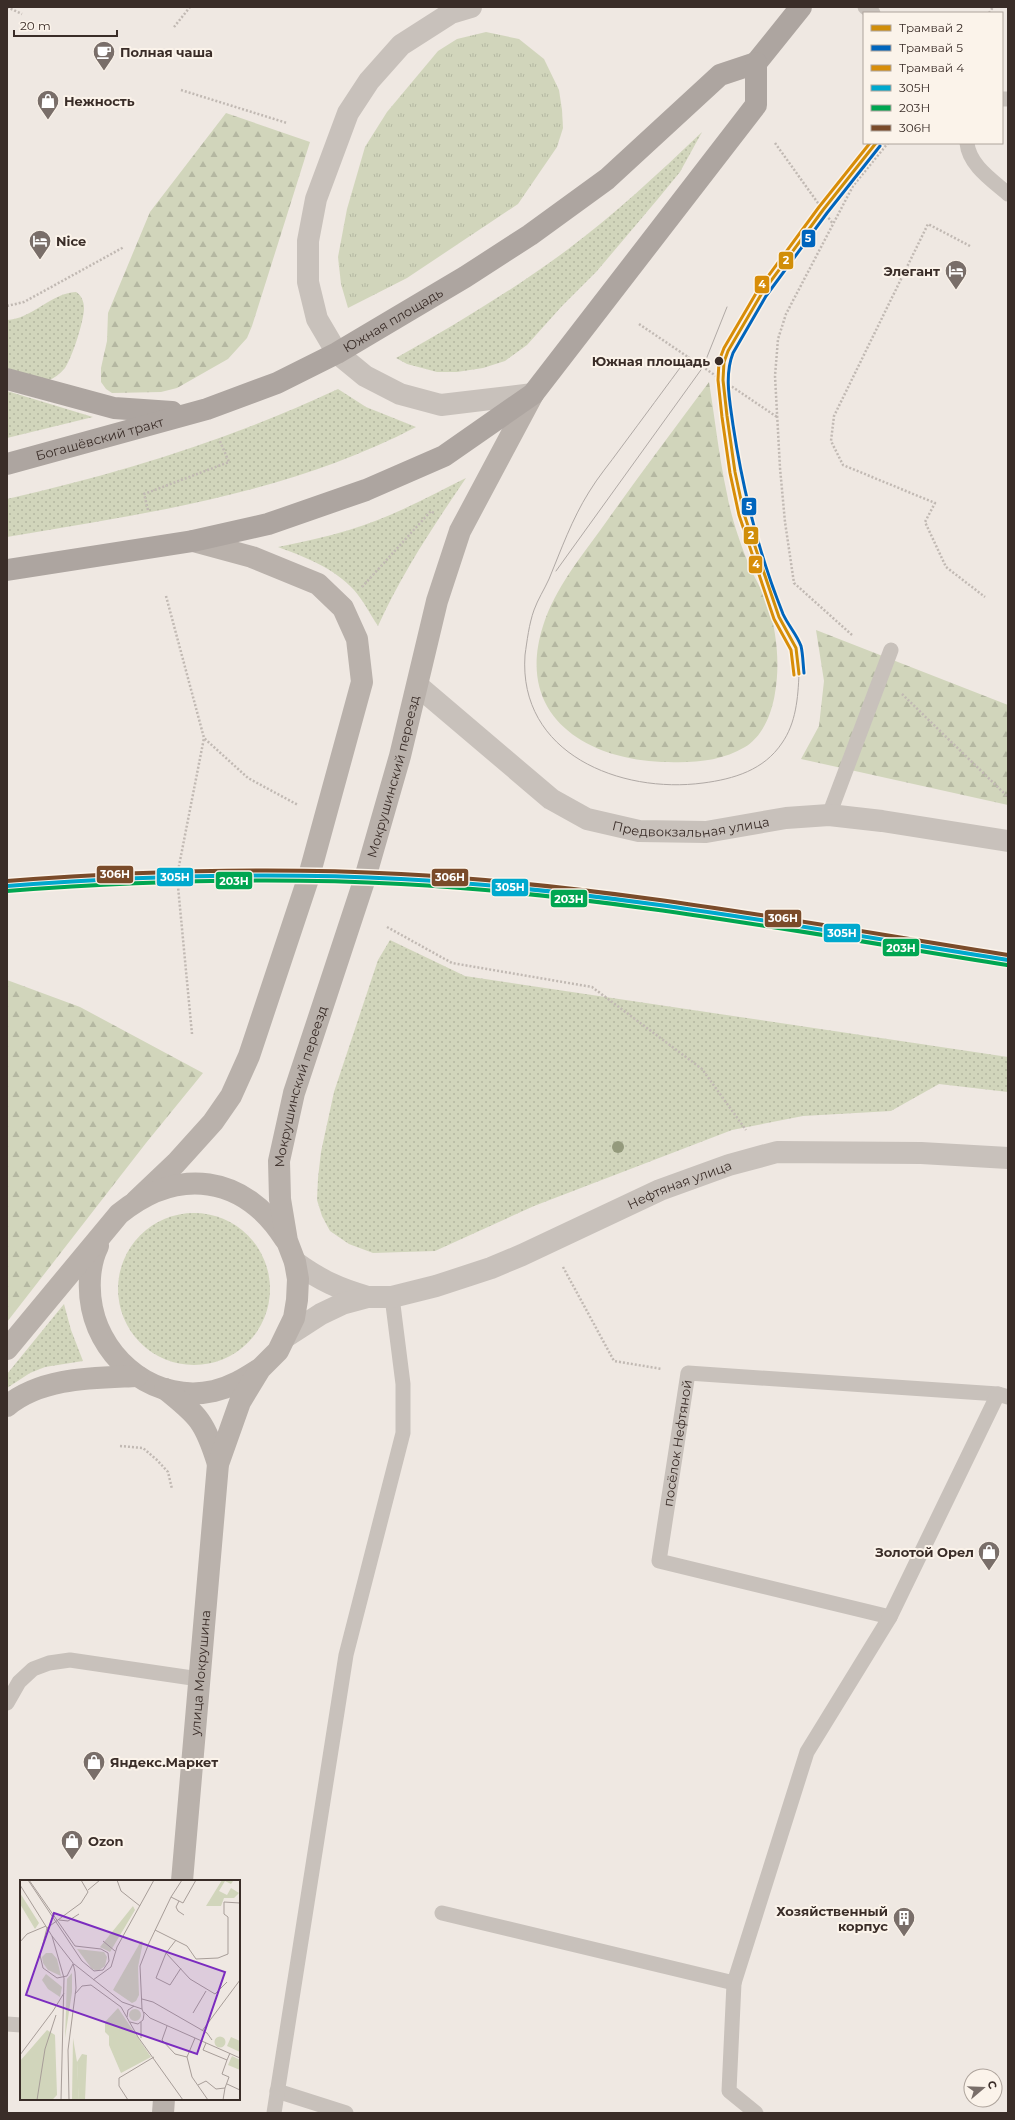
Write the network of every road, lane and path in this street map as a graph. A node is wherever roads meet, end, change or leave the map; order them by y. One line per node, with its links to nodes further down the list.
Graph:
1 (7, 7): 5 (path)
2 (190, 7): 6 (path)
3 (471, 7): 19 (street, Южная площадь)
4 (801, 7): 7 (main road)
5 (22, 14)
6 (174, 27)
7 (756, 63): 19 (main road, Южная площадь); 21 (main road)
8 (181, 90): 9 (path)
9 (287, 123)
10 (775, 143): 14 (path)
11 (887, 144): 14 (path)
12 (967, 144): 13 (lane)
13 (1008, 194)
14 (833, 224): 23 (path)
15 (970, 246): 32 (path)
16 (124, 247): 17 (path)
17 (7, 306)
18 (639, 324): 23 (path)
19 (337, 354): 21 (street, Южная площадь); 22 (main road, Южная площадь)
20 (7, 379): 22 (main road)
21 (533, 394): 28 (main road); 36 (main road, Мокрушинский переезд)
22 (191, 413): 25 (main road, Богашёвский тракт)
23 (778, 417): 33 (path)
24 (219, 439): 26 (path)
25 (7, 464)
26 (148, 510)
27 (438, 516): 30 (path)
28 (193, 541): 29 (main road); 46 (main road)
29 (7, 570)
30 (359, 590)
31 (166, 596): 37 (path)
32 (985, 597)
33 (852, 635)
34 (891, 650): 35 (lane)
35 (882, 674): 38 (path); 40 (lane)
36 (418, 686): 40 (street, Предвокзальная улица); 48 (main road, Мокрушинский переезд)
37 (204, 738): 39 (path); 43 (path)
38 (1008, 797)
39 (300, 806)
40 (829, 815): 41 (street, Предвокзальная улица)
41 (1008, 840)
42 (387, 926): 44 (path)
43 (192, 1034)
44 (764, 1155): 45 (street, Нефтяная улица); 52 (street, Нефтяная улица)
45 (1008, 1158)
46 (136, 1201): 47 (main road); 48 (main road)
47 (106, 1230): 54 (main road); 57 (main road)
48 (287, 1241): 49 (main road)
49 (295, 1262): 51 (street, Нефтяная улица); 53 (main road)
50 (562, 1265): 56 (path)
51 (368, 1297): 52 (street, Нефтяная улица); 53 (street, Нефтяная улица)
52 (392, 1297): 72 (lane)
53 (287, 1336): 55 (main road)
54 (7, 1349)
55 (260, 1369): 58 (main road); 62 (main road)
56 (688, 1373): 59 (lane, посёлок Нефтяной); 64 (lane, посёлок Нефтяной)
57 (137, 1376): 58 (main road); 60 (main road)
58 (164, 1389): 62 (main road)
59 (1003, 1396): 64 (lane)
60 (7, 1406)
61 (120, 1446): 63 (path)
62 (218, 1464): 65 (main road, улица Мокрушина)
63 (172, 1489)
64 (890, 1617): 69 (lane)
65 (199, 1678): 66 (lane); 67 (main road, улица Мокрушина)
66 (7, 1702)
67 (182, 1880)
68 (442, 1913): 69 (lane)
69 (734, 1983): 77 (lane)
70 (7, 2024): 71 (lane)
71 (20, 2025)
72 (277, 2091): 75 (lane); 76 (lane)
73 (164, 2100): 74 (main road)
74 (163, 2113)
75 (274, 2113)
76 (346, 2113)
77 (756, 2113)

